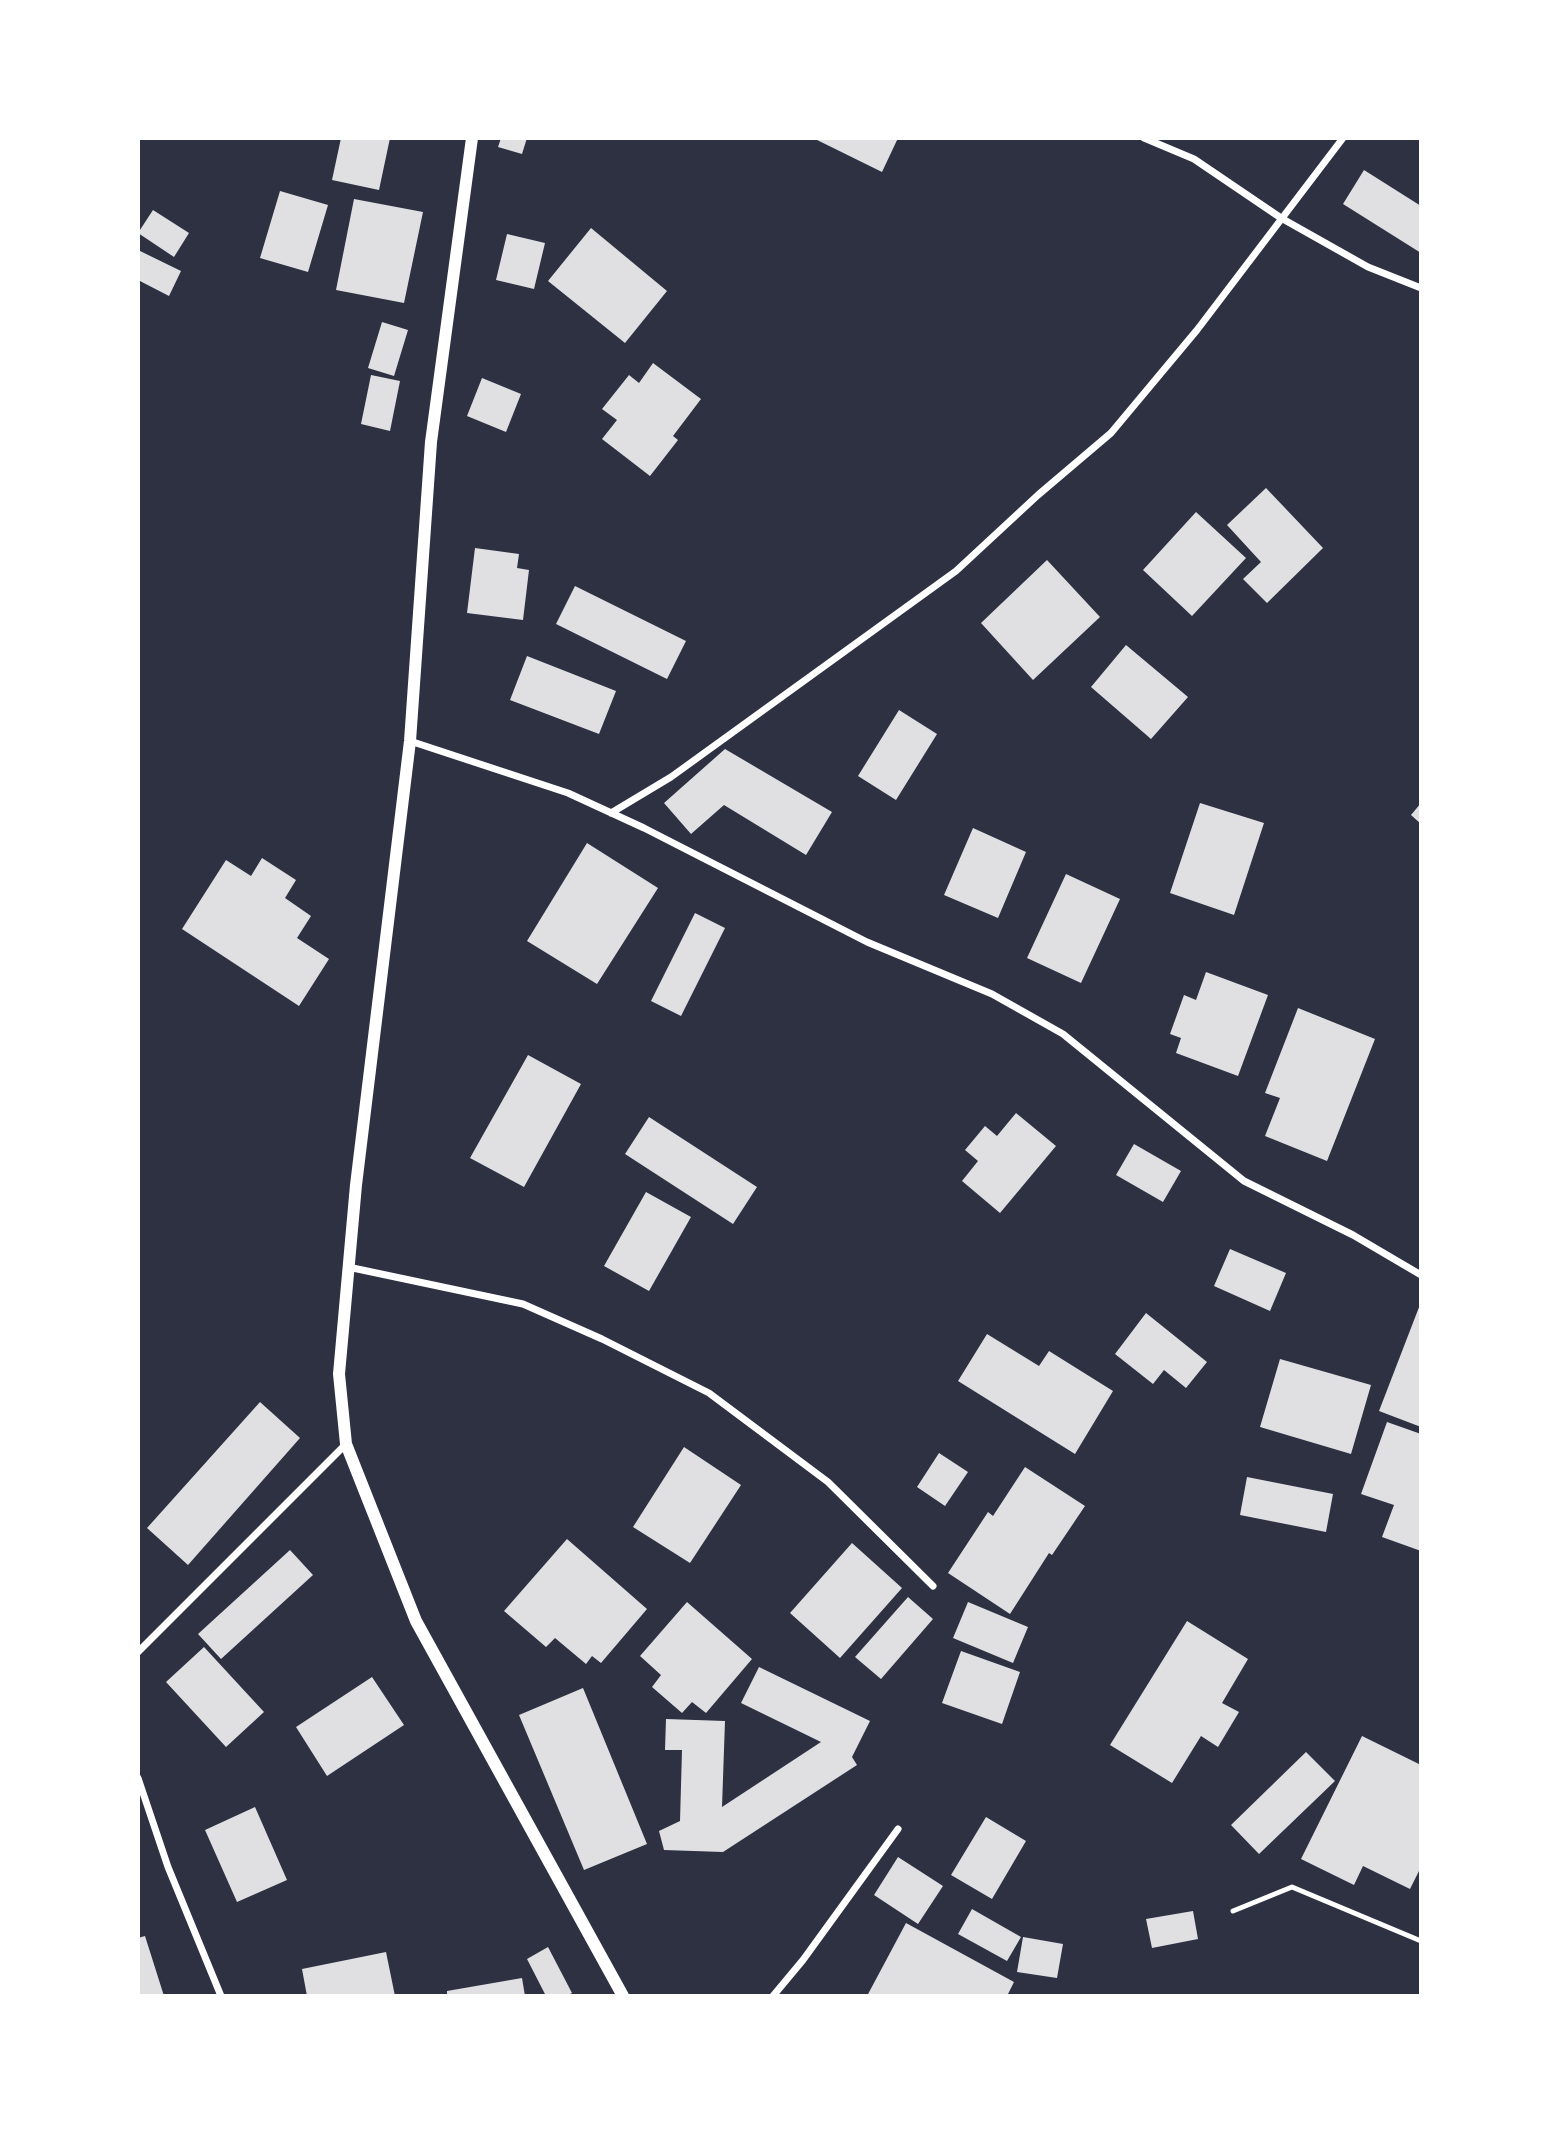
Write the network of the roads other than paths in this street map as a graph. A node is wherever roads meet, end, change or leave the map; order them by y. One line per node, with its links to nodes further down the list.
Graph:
1 (471, 138): 6 (street)
2 (1144, 138): 4 (street)
3 (1343, 138): 4 (street)
4 (1281, 218): 5 (street); 7 (street)
5 (1421, 288)
6 (410, 741): 7 (street); 8 (street)
7 (611, 813): 9 (street)
8 (348, 1267): 10 (street); 11 (street)
9 (1421, 1275)
10 (346, 1444): 12 (street); 18 (street)
11 (933, 1586)
12 (138, 1652)
13 (138, 1778): 17 (street)
14 (898, 1829): 19 (street)
15 (1233, 1911): 16 (lane)
16 (1421, 1941)
17 (221, 1996)
18 (623, 1996)
19 (773, 1996)

